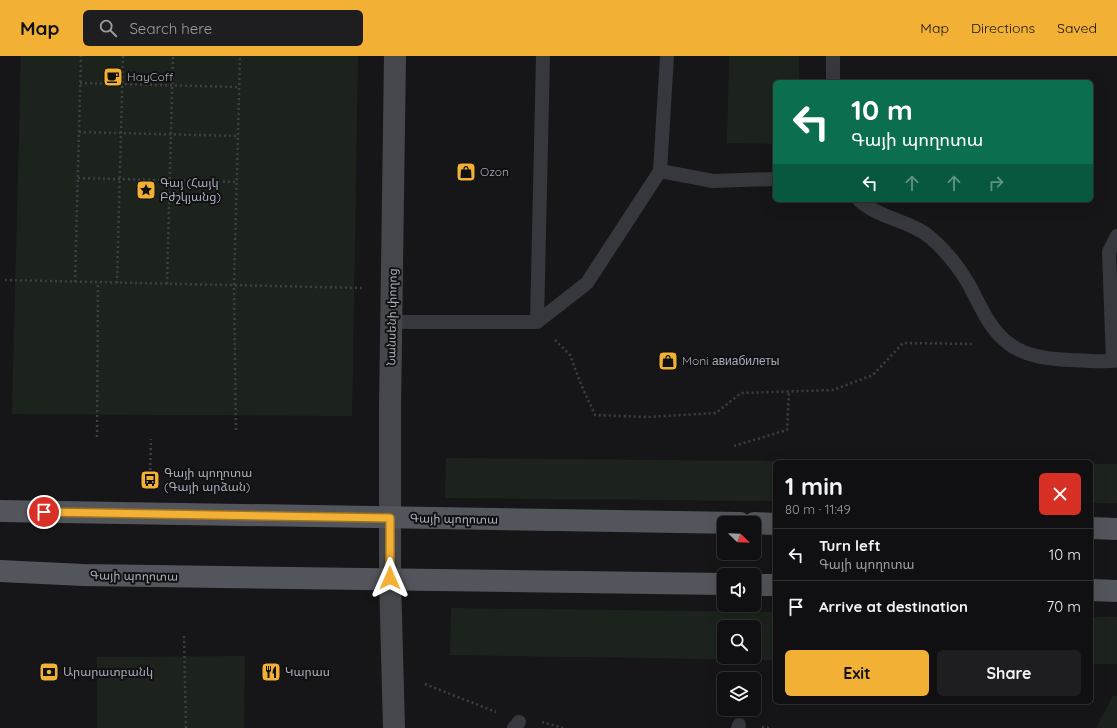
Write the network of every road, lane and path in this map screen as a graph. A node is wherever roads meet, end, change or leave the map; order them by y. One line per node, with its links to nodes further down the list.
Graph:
1 (81, 56): 10 (path)
2 (123, 56): 11 (path)
3 (173, 56): 12 (path)
4 (240, 56): 13 (path)
5 (395, 56): 33 (street, Նանսենի փողոց)
6 (543, 56): 34 (lane)
7 (667, 56): 18 (lane)
8 (833, 56): 9 (lane)
9 (834, 80)
10 (80, 83): 11 (path); 14 (path)
11 (122, 84): 12 (path); 15 (path)
12 (172, 85): 13 (path); 16 (path)
13 (239, 87): 17 (path)
14 (79, 132): 15 (path); 19 (path)
15 (121, 133): 16 (path); 20 (path)
16 (171, 134): 17 (path); 22 (path)
17 (237, 136): 23 (path)
18 (660, 171): 21 (lane); 34 (lane)
19 (78, 178): 20 (path); 27 (path)
20 (120, 179): 22 (path); 29 (path)
21 (773, 179)
22 (170, 180): 23 (path); 30 (path)
23 (236, 182): 31 (path)
24 (861, 202): 35 (lane)
25 (1117, 236): 36 (lane)
26 (5, 280): 27 (path)
27 (75, 282): 28 (path)
28 (98, 283): 29 (path); 39 (path)
29 (117, 283): 30 (path)
30 (167, 284): 31 (path)
31 (234, 286): 32 (path); 38 (path)
32 (366, 288)
33 (392, 322): 34 (lane); 44 (street, Նանսենի փողոց)
34 (537, 322): 37 (path)
35 (1008, 344): 36 (lane); 37 (path)
36 (1115, 361)
37 (789, 391): 41 (path)
38 (236, 430)
39 (97, 437)
40 (151, 439): 42 (path)
41 (734, 446)
42 (150, 480)
43 (0, 511): 44 (main road, Գայի պողոտա)
44 (390, 518): 45 (main road, Գայի պողոտա); 51 (street, Նանսենի փողոց)
45 (717, 523)
46 (761, 523): 47 (main road)
47 (773, 524)
48 (1093, 528): 49 (main road)
49 (1117, 529)
50 (0, 571): 51 (main road, Գայի պողոտա)
51 (390, 578): 52 (main road, Գայի պողոտա); 61 (street, Նանսենի փողոց)
52 (717, 584)
53 (761, 585): 54 (main road)
54 (773, 585)
55 (1093, 590): 56 (main road)
56 (1117, 591)
57 (184, 636): 60 (path)
58 (425, 684): 59 (path)
59 (455, 695)
60 (186, 728)
61 (394, 728)

